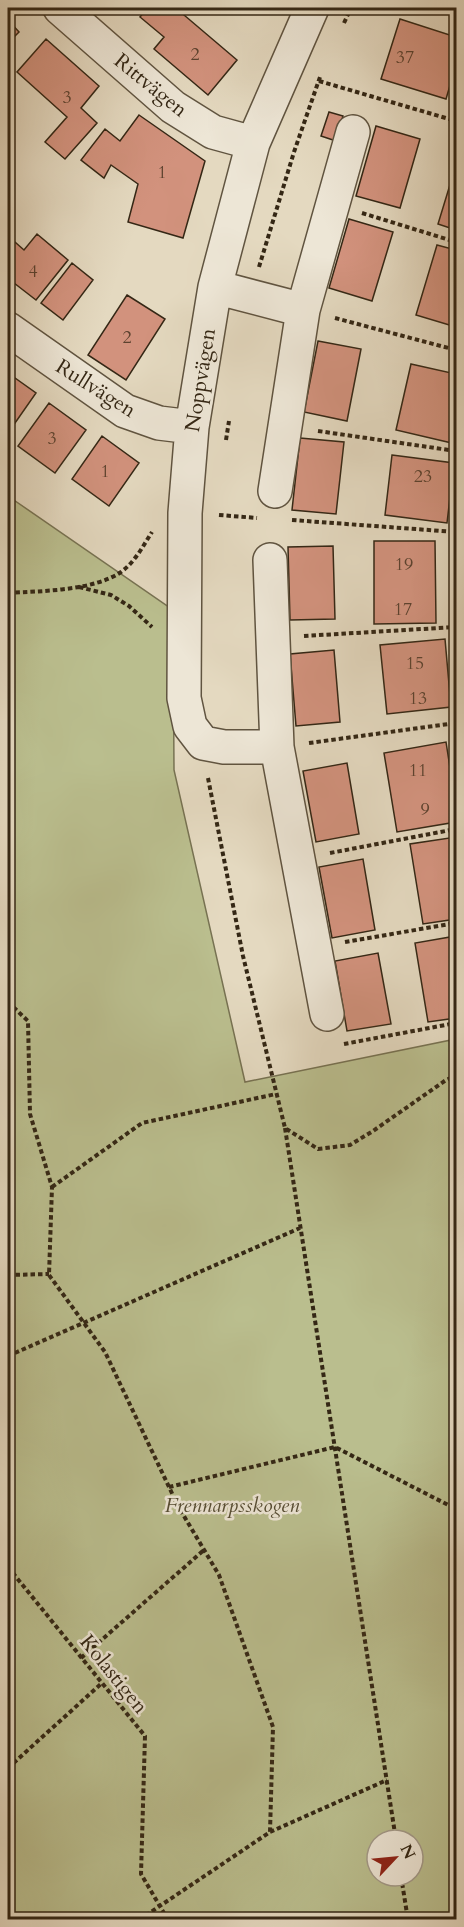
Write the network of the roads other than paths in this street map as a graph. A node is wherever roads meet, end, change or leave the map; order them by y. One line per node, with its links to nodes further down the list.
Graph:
1 (60, 8): 4 (street, Rittvägen)
2 (312, 8): 4 (street, Noppvägen)
3 (353, 132): 6 (street)
4 (253, 142): 5 (street, Noppvägen)
5 (214, 287): 6 (street); 8 (street, Noppvägen)
6 (303, 310): 9 (street)
7 (8, 329): 8 (street, Rullvägen)
8 (192, 427): 11 (street, Noppvägen)
9 (271, 505)
10 (270, 560): 11 (street)
11 (277, 747): 12 (street)
12 (330, 1030)

